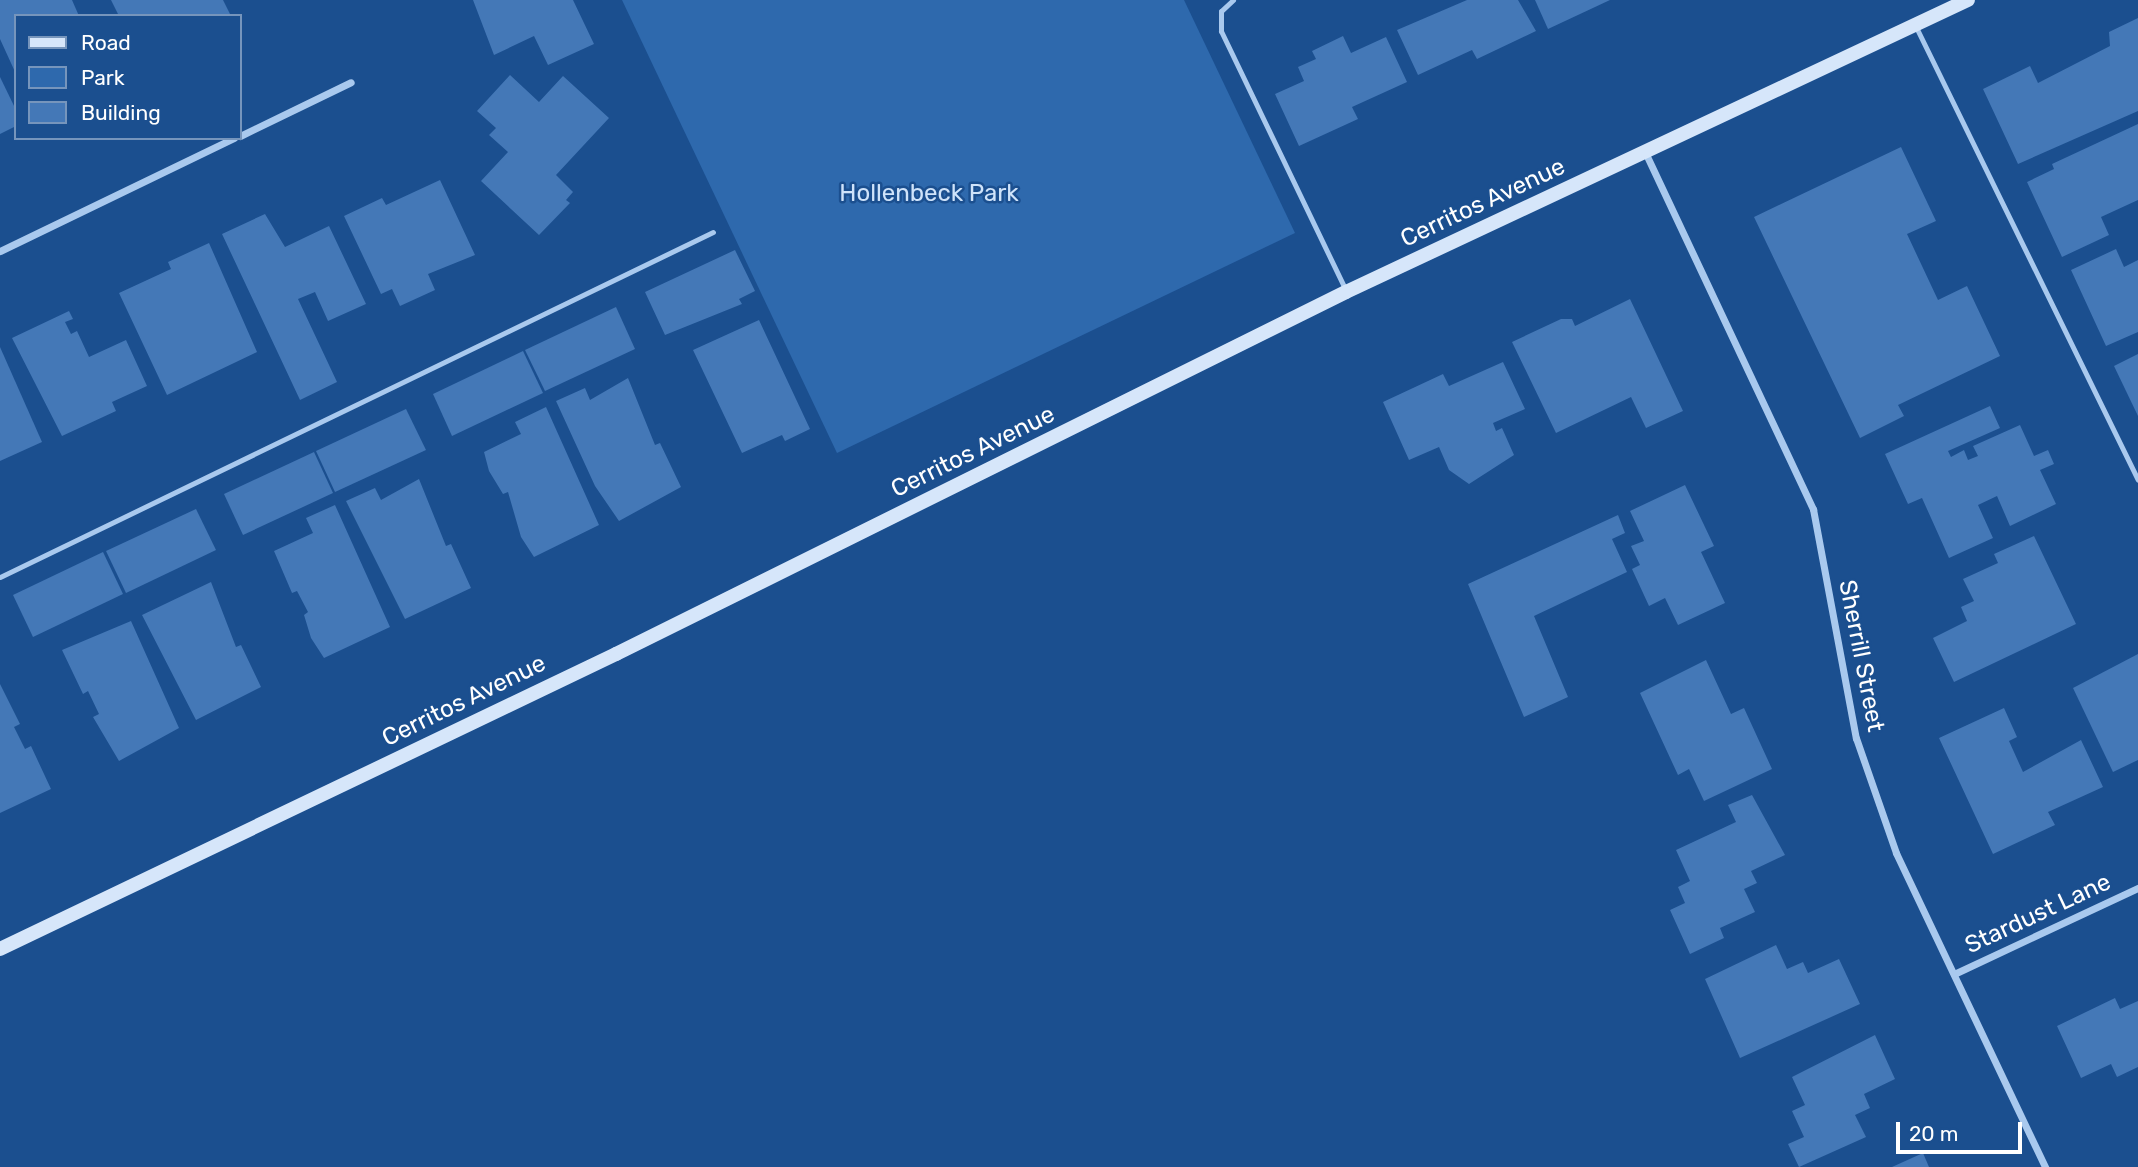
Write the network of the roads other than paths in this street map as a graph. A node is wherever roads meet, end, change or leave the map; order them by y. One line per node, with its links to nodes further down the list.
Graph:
1 (1233, 0): 10 (lane)
2 (1968, 0): 3 (street, Cerritos Avenue)
3 (1916, 25): 7 (street, Cerritos Avenue); 11 (lane)
4 (351, 82): 5 (street)
5 (242, 134)
6 (230, 140): 9 (street)
7 (1644, 152): 10 (street, Cerritos Avenue); 15 (street, Sherrill Street)
8 (713, 232): 12 (lane)
9 (0, 251)
10 (1346, 292): 14 (street, Cerritos Avenue)
11 (2138, 480)
12 (0, 578)
13 (2138, 887): 15 (street, Stardust Lane)
14 (0, 949)
15 (1954, 974): 16 (street, Sherrill Street)
16 (2045, 1167)

